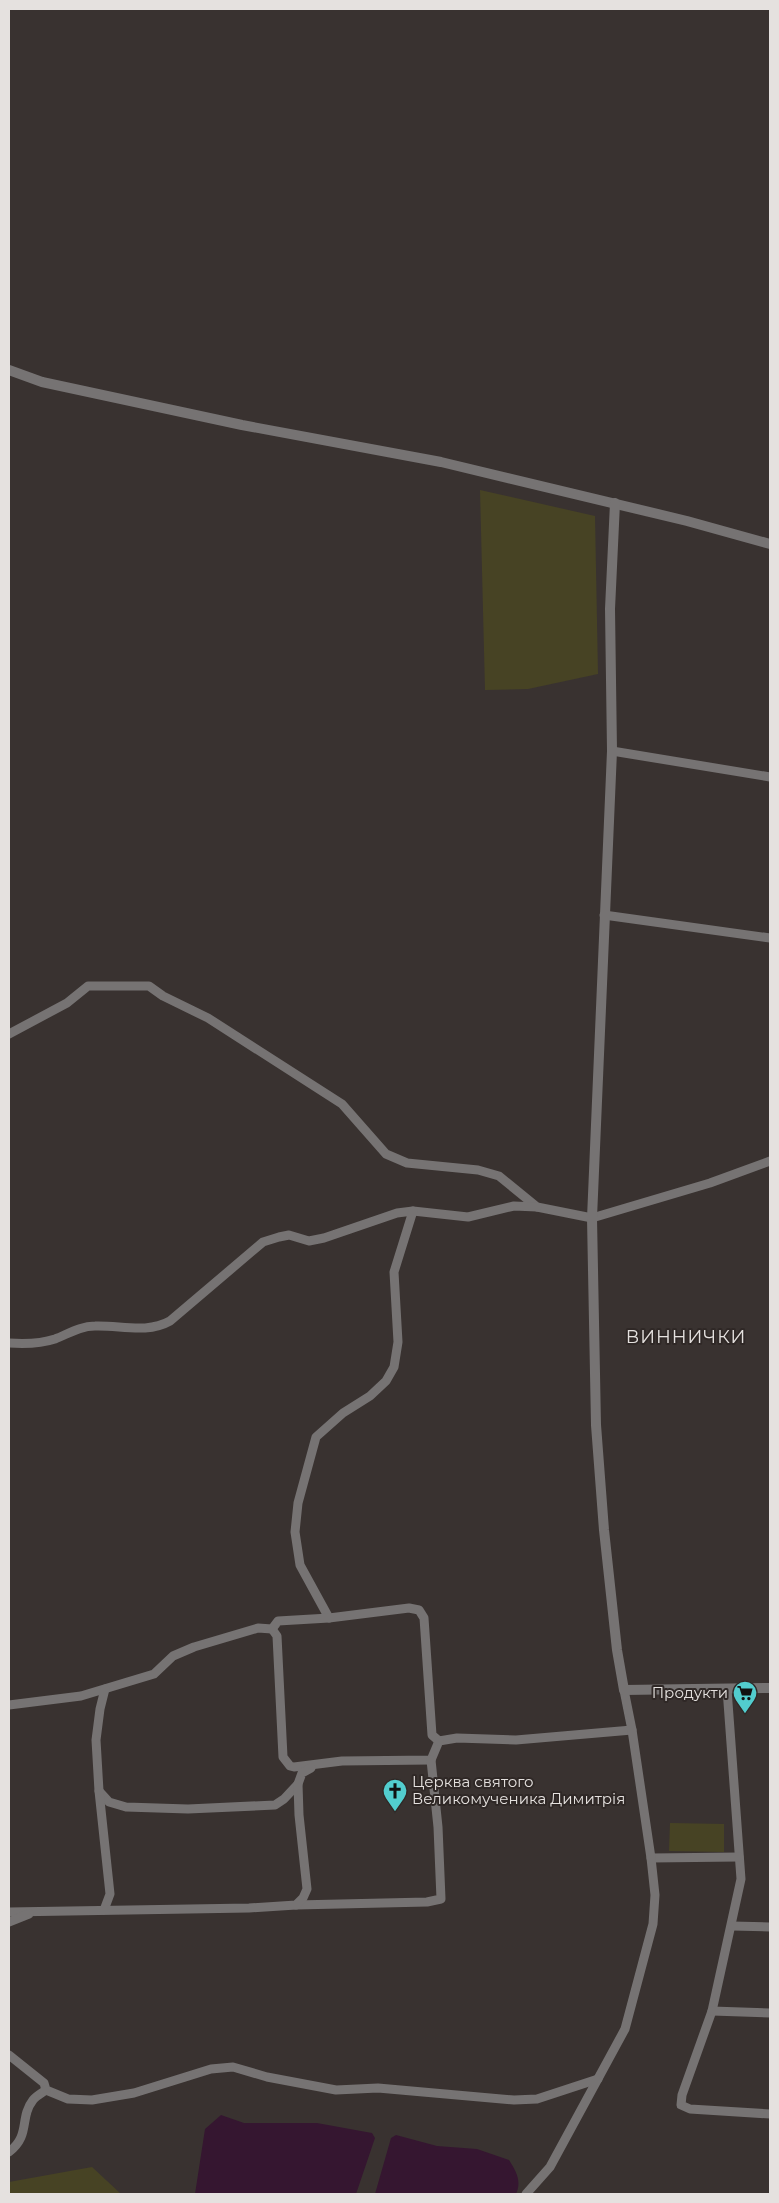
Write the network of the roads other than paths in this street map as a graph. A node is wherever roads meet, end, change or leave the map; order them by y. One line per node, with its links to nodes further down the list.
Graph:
1 (9, 370): 2 (street)
2 (615, 503): 3 (street); 4 (street)
3 (770, 544)
4 (612, 751): 5 (street); 6 (street)
5 (770, 777)
6 (604, 915): 7 (street); 12 (street)
7 (770, 938)
8 (9, 1034): 10 (street)
9 (770, 1161): 12 (street)
10 (537, 1206): 11 (street); 12 (street)
11 (414, 1211): 13 (street); 14 (street)
12 (592, 1218): 19 (street)
13 (9, 1343)
14 (329, 1618): 15 (street); 22 (street)
15 (272, 1629): 17 (street); 24 (street)
16 (770, 1688): 18 (street)
17 (105, 1689): 20 (street); 26 (street)
18 (727, 1689): 19 (street); 27 (street)
19 (624, 1690): 21 (street)
20 (9, 1705)
21 (632, 1730): 22 (street); 28 (street)
22 (439, 1741): 23 (street)
23 (431, 1760): 24 (street); 29 (street)
24 (316, 1766): 25 (street)
25 (298, 1784): 26 (street); 29 (street)
26 (99, 1791): 30 (street)
27 (739, 1857): 28 (street); 34 (street)
28 (651, 1858): 39 (street)
29 (296, 1905): 30 (street)
30 (104, 1910): 31 (street)
31 (34, 1911): 32 (street); 33 (street)
32 (9, 1912)
33 (9, 1922)
34 (732, 1926): 35 (street); 36 (street)
35 (770, 1927)
36 (712, 2011): 37 (street); 41 (street)
37 (770, 2013)
38 (9, 2055): 40 (street)
39 (598, 2079): 40 (street); 43 (street)
40 (46, 2090): 42 (street)
41 (770, 2114)
42 (9, 2152)
43 (526, 2194)

